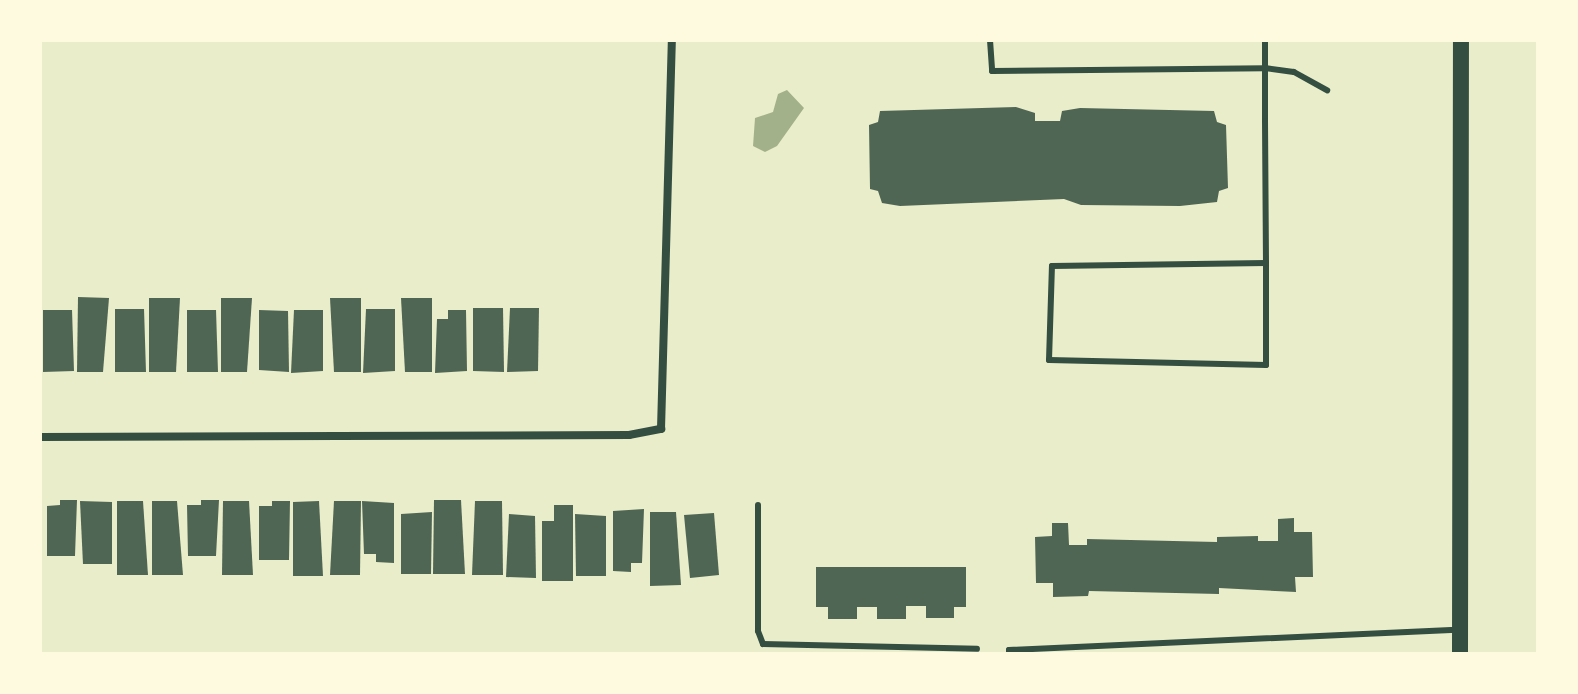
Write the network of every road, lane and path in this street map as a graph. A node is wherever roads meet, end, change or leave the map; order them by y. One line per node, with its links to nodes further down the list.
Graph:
1 (672, 40): 8 (street)
2 (990, 40): 5 (lane)
3 (1265, 40): 5 (lane)
4 (1461, 40): 10 (main road)
5 (1265, 68): 6 (lane); 7 (lane)
6 (1327, 90)
7 (1266, 263): 7 (lane)
8 (40, 437)
9 (758, 505): 12 (lane)
10 (1459, 630): 13 (lane); 14 (main road)
11 (977, 649): 12 (lane)
12 (864, 651)
13 (1009, 654)
14 (1460, 654)

